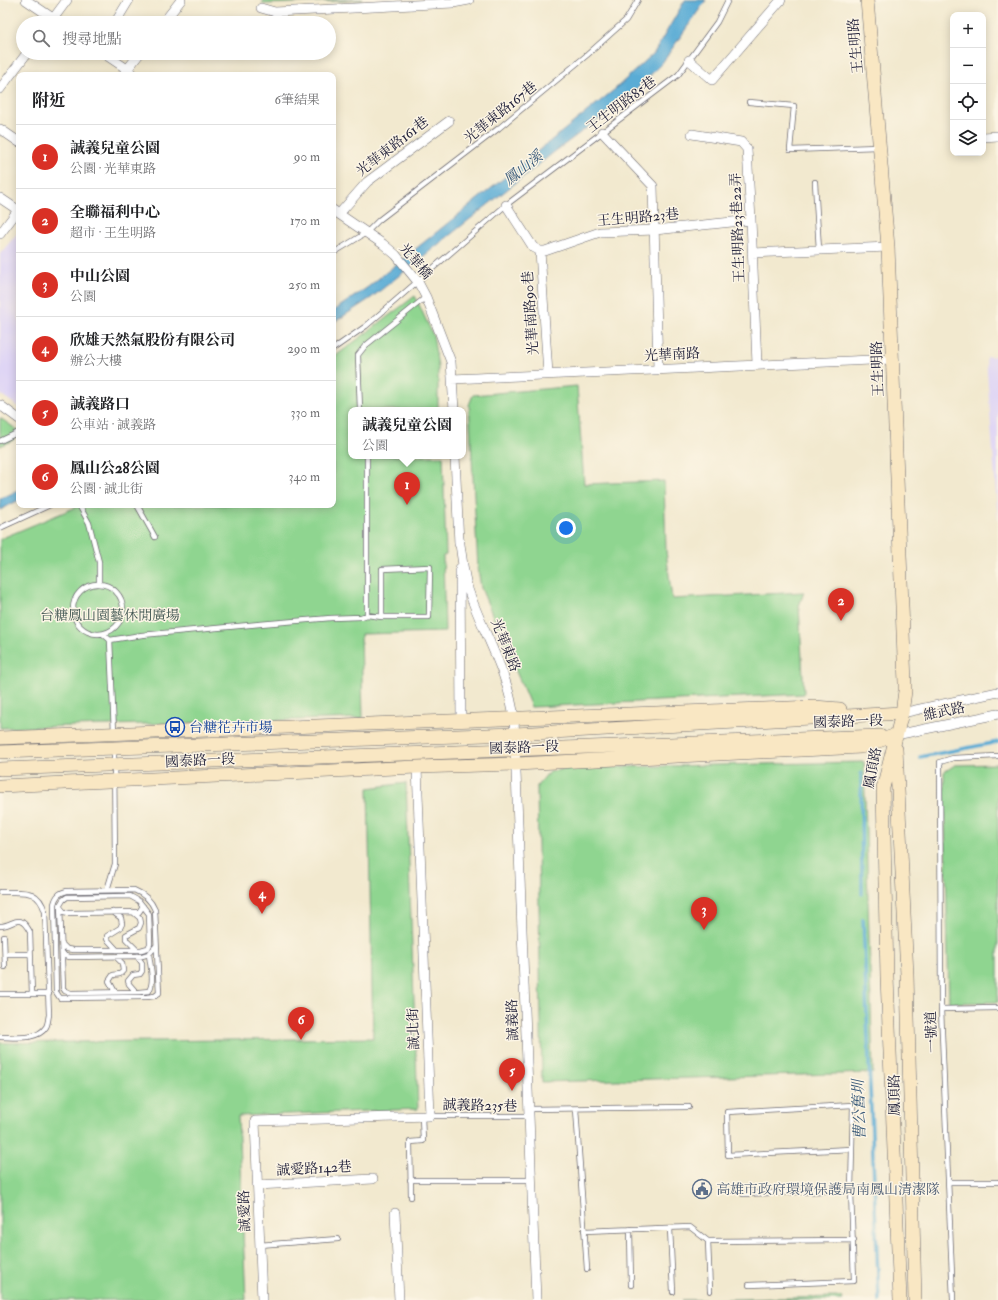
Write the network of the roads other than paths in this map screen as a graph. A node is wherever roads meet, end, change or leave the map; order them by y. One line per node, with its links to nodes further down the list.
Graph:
1 (26, 0): 11 (street)
2 (67, 0): 12 (street)
3 (129, 0): 13 (street)
4 (181, 0): 14 (street)
5 (469, 0): 10 (street)
6 (638, 0): 39 (lane, 光華東路167巷)
7 (728, 0): 18 (lane, 王生明路85巷)
8 (781, 0): 18 (street)
9 (867, 0): 30 (street, 王生明路)
10 (261, 8)
11 (46, 16)
12 (58, 16)
13 (119, 16)
14 (168, 16)
15 (22, 60): 21 (street)
16 (112, 60): 19 (street)
17 (136, 60): 20 (street)
18 (689, 60): 25 (lane, 王生明路85巷)
19 (127, 72)
20 (129, 72)
21 (0, 89)
22 (749, 102): 30 (lane)
23 (449, 121): 35 (street, 光華東路161巷)
24 (0, 129): 29 (street)
25 (602, 132): 33 (lane, 王生明路85巷); 38 (street)
26 (692, 134): 37 (street, 王生明路23巷22弄)
27 (998, 136): 28 (street)
28 (986, 138)
29 (16, 140)
30 (879, 147): 41 (street, 王生明路)
31 (815, 182): 42 (lane)
32 (0, 198): 34 (street)
33 (506, 206): 44 (street); 46 (lane, 王生明路85巷)
34 (16, 208)
35 (336, 212): 39 (street)
36 (16, 214): 40 (street)
37 (751, 220): 38 (street, 王生明路23巷); 45 (street, 王生明路23巷22弄)
38 (654, 230): 44 (street, 王生明路23巷); 51 (street)
39 (366, 233): 43 (lane, 光華東路167巷); 46 (street, 光華橋)
40 (0, 234)
41 (888, 247): 42 (street); 49 (street, 王生明路)
42 (819, 250): 45 (street)
43 (336, 251)
44 (540, 251): 52 (street, 光華南路90巷)
45 (752, 253): 50 (street, 王生明路23巷22弄)
46 (418, 282): 47 (street, 光華橋); 48 (lane, 王生明路85巷)
47 (426, 298): 53 (street); 55 (lane)
48 (336, 347)
49 (893, 359): 50 (street, 光華南路); 74 (street, 王生明路)
50 (756, 364): 51 (street, 光華南路)
51 (658, 369): 52 (street, 光華南路)
52 (548, 374): 53 (street, 光華南路)
53 (452, 379): 56 (street)
54 (0, 405): 57 (street)
55 (360, 407)
56 (454, 407)
57 (16, 416)
58 (16, 433): 59 (lane)
59 (0, 441)
60 (367, 459): 69 (lane)
61 (455, 459): 67 (street, 光華東路)
62 (43, 508): 65 (lane)
63 (81, 508): 68 (lane)
64 (138, 508): 66 (lane)
65 (0, 528)
66 (155, 537)
67 (459, 538): 77 (street, 光華東路); 78 (street, 光華東路)
68 (99, 584): 71 (lane); 71 (lane)
69 (366, 615): 70 (lane); 72 (lane)
70 (382, 618): 70 (lane)
71 (103, 634): 72 (lane)
72 (110, 640): 80 (lane)
73 (998, 692): 74 (street, 維武路)
74 (902, 713): 76 (street, 國泰路一段); 79 (street, 國泰路一段); 82 (street, 王生明路)
75 (998, 714): 82 (street, 維武路)
76 (590, 716): 77 (street, 國泰路一段); 79 (street)
77 (514, 719): 78 (street, 國泰路一段); 81 (street, 光華東路)
78 (461, 721): 80 (street, 國泰路一段)
79 (591, 729): 81 (street, 國泰路一段)
80 (114, 734): 83 (street, 國泰路一段); 84 (lane)
81 (515, 734): 84 (street, 國泰路一段); 85 (street, 光華東路)
82 (896, 735): 85 (street, 國泰路一段); 88 (street, 國泰路一段); 157 (street, 鳳頂路); 158 (street, 鳳頂路)
83 (0, 738)
84 (114, 748): 86 (street, 國泰路一段); 89 (lane)
85 (516, 750): 88 (street, 光華東路); 89 (street, 國泰路一段)
86 (0, 752)
87 (998, 756): 125 (lane, 一號道)
88 (516, 764): 90 (street, 國泰路一段); 129 (street, 誠義路)
89 (115, 765): 91 (street, 國泰路一段); 92 (lane)
90 (417, 767): 92 (street, 國泰路一段); 130 (street, 誠北街)
91 (0, 769)
92 (115, 780): 93 (street, 國泰路一段); 94 (lane)
93 (0, 786)
94 (107, 890): 95 (lane); 106 (lane)
95 (134, 890): 97 (lane); 98 (lane)
96 (0, 892): 108 (lane)
97 (145, 896): 103 (lane); 109 (lane)
98 (139, 901): 99 (lane); 100 (lane)
99 (143, 906): 102 (lane); 103 (lane)
100 (60, 907): 101 (lane); 107 (lane)
101 (113, 912): 102 (lane); 110 (lane)
102 (133, 912): 111 (lane)
103 (149, 914): 111 (lane)
104 (0, 926): 114 (lane)
105 (4, 938): 113 (lane)
106 (55, 944): 108 (lane); 109 (lane)
107 (62, 944): 110 (lane); 112 (lane)
108 (46, 945): 123 (lane)
109 (156, 946): 115 (lane)
110 (117, 950): 111 (lane)
111 (137, 950)
112 (62, 952): 117 (lane); 119 (lane)
113 (5, 954): 114 (lane); 118 (lane)
114 (30, 954): 122 (lane)
115 (149, 954): 116 (lane); 120 (lane)
116 (137, 956): 117 (lane); 120 (lane)
117 (116, 957): 119 (lane)
118 (5, 967)
119 (115, 992): 120 (lane)
120 (136, 992)
121 (0, 994): 122 (lane)
122 (32, 994): 123 (lane)
123 (49, 994): 126 (lane)
124 (998, 1008): 125 (lane)
125 (941, 1009): 135 (lane, 一號道)
126 (0, 1037)
127 (689, 1107): 128 (lane, 誠義路235巷)
128 (576, 1109): 129 (lane, 誠義路235巷); 144 (lane)
129 (529, 1113): 130 (lane, 誠義路235巷); 134 (street, 誠義路)
130 (426, 1116): 133 (lane); 137 (street, 誠愛路)
131 (852, 1149): 131 (lane); 138 (lane)
132 (373, 1179): 137 (street, 誠愛路142巷)
133 (410, 1180): 134 (lane); 140 (lane)
134 (532, 1180): 156 (street, 誠義路)
135 (949, 1182): 136 (lane); 159 (lane, 一號道)
136 (998, 1182)
137 (257, 1185): 148 (street, 誠愛路)
138 (851, 1190): 139 (lane); 146 (lane)
139 (743, 1194)
140 (411, 1197)
141 (395, 1213): 155 (street)
142 (670, 1228): 143 (lane); 147 (lane); 153 (lane)
143 (630, 1229): 144 (lane); 150 (lane)
144 (584, 1231): 149 (lane)
145 (338, 1240): 148 (lane)
146 (854, 1240): 147 (lane); 151 (lane)
147 (708, 1241): 152 (lane)
148 (260, 1244): 154 (street, 誠愛路)
149 (587, 1269)
150 (631, 1284)
151 (748, 1286)
152 (710, 1290)
153 (673, 1292)
154 (262, 1300)
155 (399, 1300)
156 (536, 1300)
157 (900, 1300)
158 (915, 1300)
159 (953, 1300)

